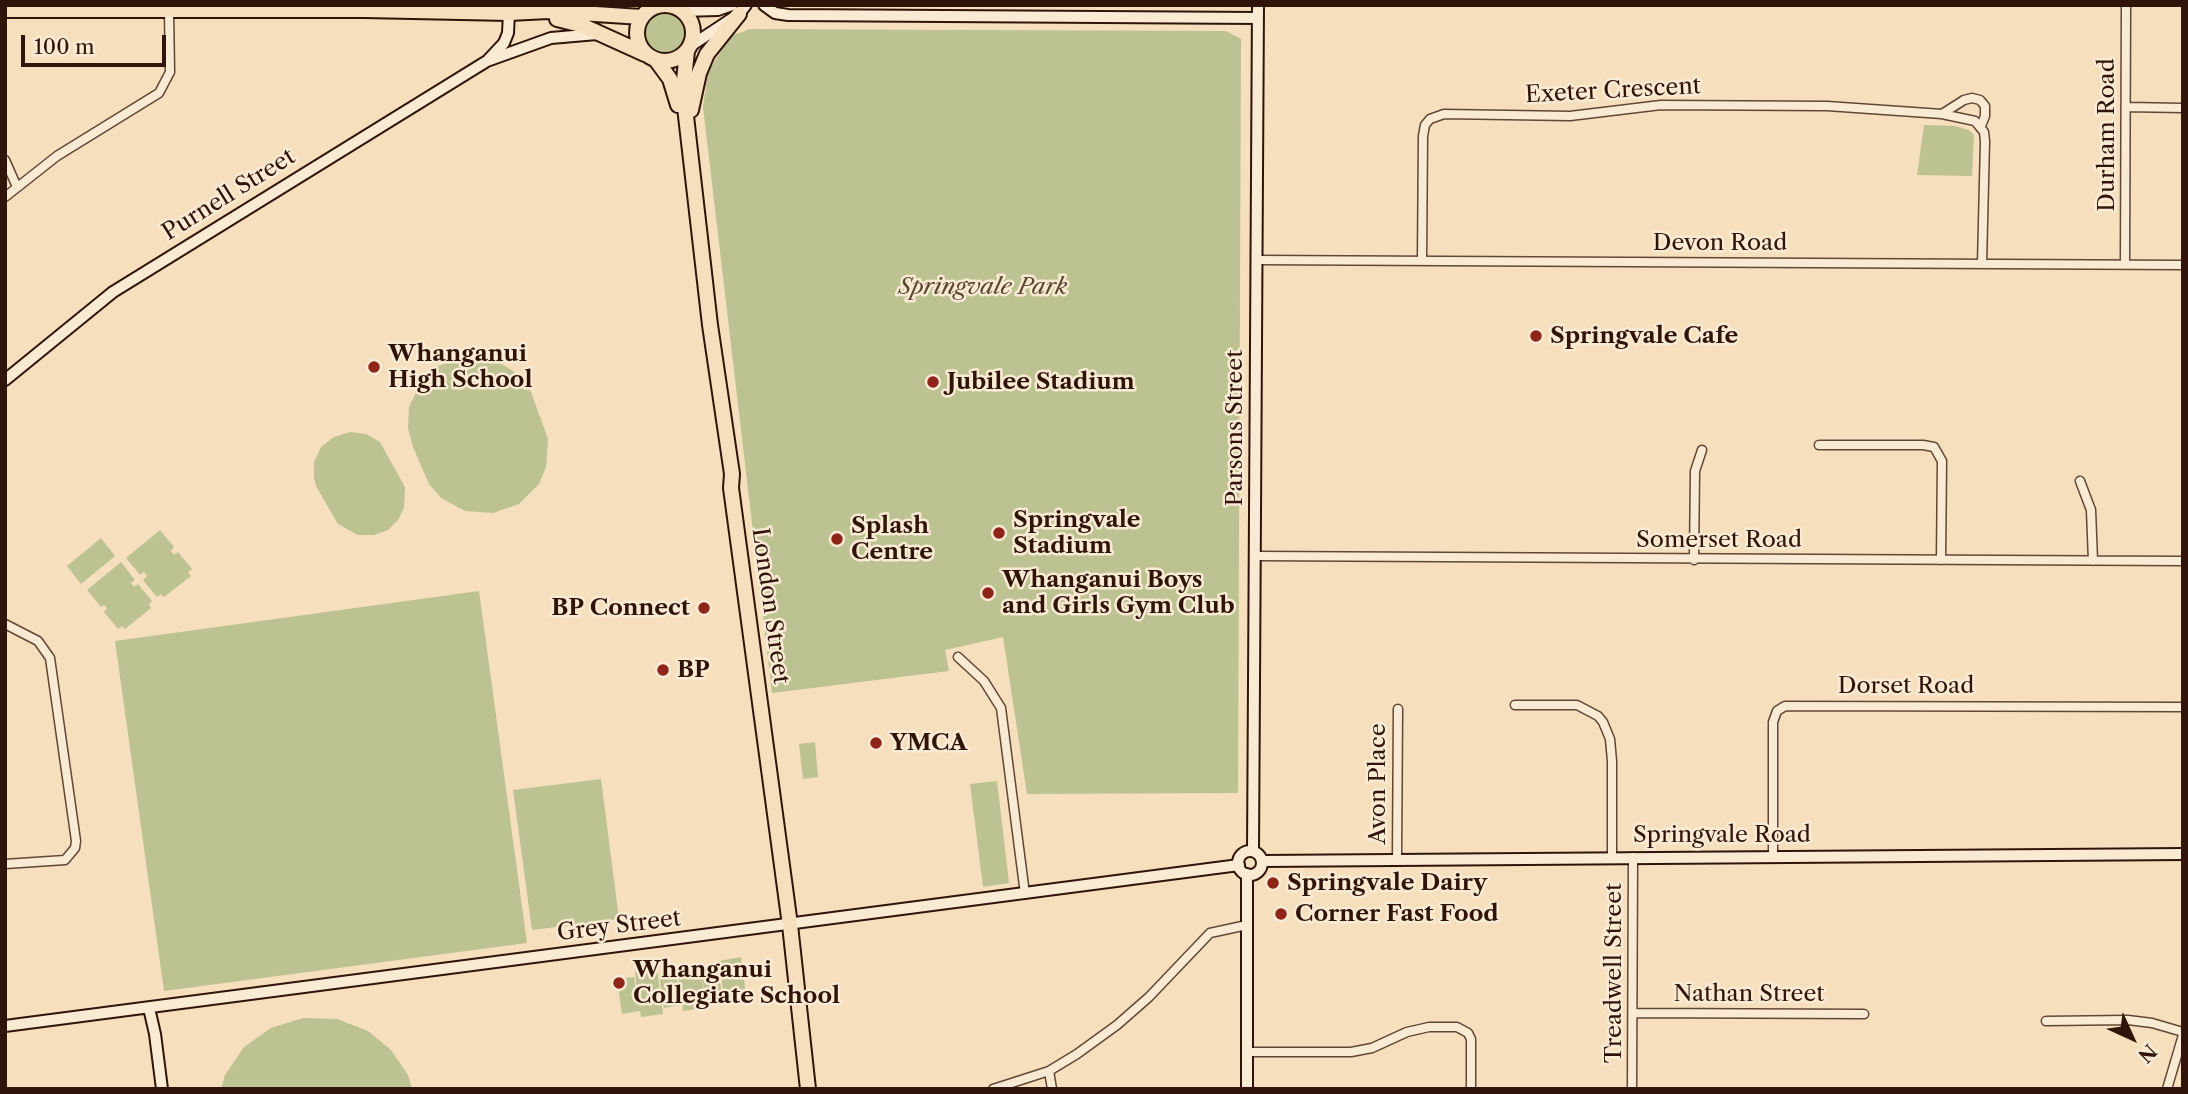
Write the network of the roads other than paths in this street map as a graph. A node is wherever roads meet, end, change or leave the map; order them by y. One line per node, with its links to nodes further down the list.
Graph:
1 (764, 5): 13 (street)
2 (1258, 5): 13 (street, Parsons Street)
3 (2126, 5): 18 (street, Durham Road)
4 (48, 8): 8 (highway); 9 (highway)
5 (678, 8): 6 (street); 10 (highway); 15 (highway)
6 (739, 8): 15 (street); 22 (highway)
7 (405, 9): 9 (highway); 11 (highway)
8 (5, 10)
9 (169, 11): 24 (street)
10 (648, 11): 12 (highway); 16 (highway)
11 (509, 13): 12 (highway); 17 (street, Purnell Street)
12 (531, 13): 14 (highway)
13 (1258, 18): 26 (street, Parsons Street)
14 (603, 34): 16 (highway); 17 (street, Purnell Street)
15 (690, 48): 16 (highway); 22 (highway, London Street)
16 (651, 57): 22 (highway, London Street)
17 (487, 61): 31 (street, Purnell Street)
18 (2126, 107): 19 (street); 29 (street, Durham Road)
19 (2183, 108)
20 (1942, 114): 21 (street, Exeter Crescent); 21 (street); 27 (street, Exeter Crescent)
21 (1981, 126): 28 (street)
22 (689, 129): 56 (highway, London Street)
23 (5, 160): 24 (street)
24 (17, 187): 25 (street)
25 (5, 197)
26 (1257, 260): 27 (street, Devon Road); 35 (street, Parsons Street)
27 (1422, 261): 28 (street, Devon Road)
28 (1982, 264): 29 (street, Devon Road)
29 (2125, 264): 30 (street, Devon Road)
30 (2183, 265)
31 (5, 380)
32 (1819, 445): 37 (street)
33 (1702, 450): 36 (street)
34 (2080, 481): 38 (street)
35 (1255, 556): 36 (street, Somerset Road); 45 (street, Parsons Street)
36 (1694, 559): 37 (street, Somerset Road)
37 (1941, 560): 38 (street, Somerset Road)
38 (2093, 561): 39 (street, Somerset Road)
39 (2183, 561)
40 (5, 624): 52 (street)
41 (957, 657): 55 (street)
42 (1515, 705): 48 (street)
43 (2183, 707): 47 (street, Dorset Road)
44 (1398, 709): 50 (street, Avon Place)
45 (1253, 851): 51 (street); 53 (street)
46 (2183, 854): 47 (street, Springvale Road)
47 (1773, 856): 49 (street, Springvale Road)
48 (1612, 857): 49 (street, Springvale Road); 50 (street, Springvale Road)
49 (1633, 857): 59 (street, Treadwell Street)
50 (1397, 859): 51 (street, Springvale Road)
51 (1262, 861): 54 (street)
52 (5, 864)
53 (1238, 865): 54 (street); 55 (street, Grey Street)
54 (1247, 874): 57 (street)
55 (1025, 894): 56 (street, Grey Street)
56 (789, 925): 58 (street, Grey Street); 67 (highway, London Street)
57 (1247, 925): 64 (street); 65 (street)
58 (149, 1008): 62 (street, Grey Street); 66 (street)
59 (1633, 1013): 60 (street, Nathan Street); 72 (street, Treadwell Street)
60 (1864, 1014)
61 (2046, 1021): 63 (street)
62 (5, 1026)
63 (2183, 1033): 73 (street)
64 (1247, 1052): 70 (street); 71 (street)
65 (1049, 1071): 68 (street); 69 (street)
66 (162, 1089)
67 (808, 1089)
68 (993, 1089)
69 (1052, 1089)
70 (1247, 1089)
71 (1471, 1089)
72 (1632, 1089)
73 (2167, 1089)

